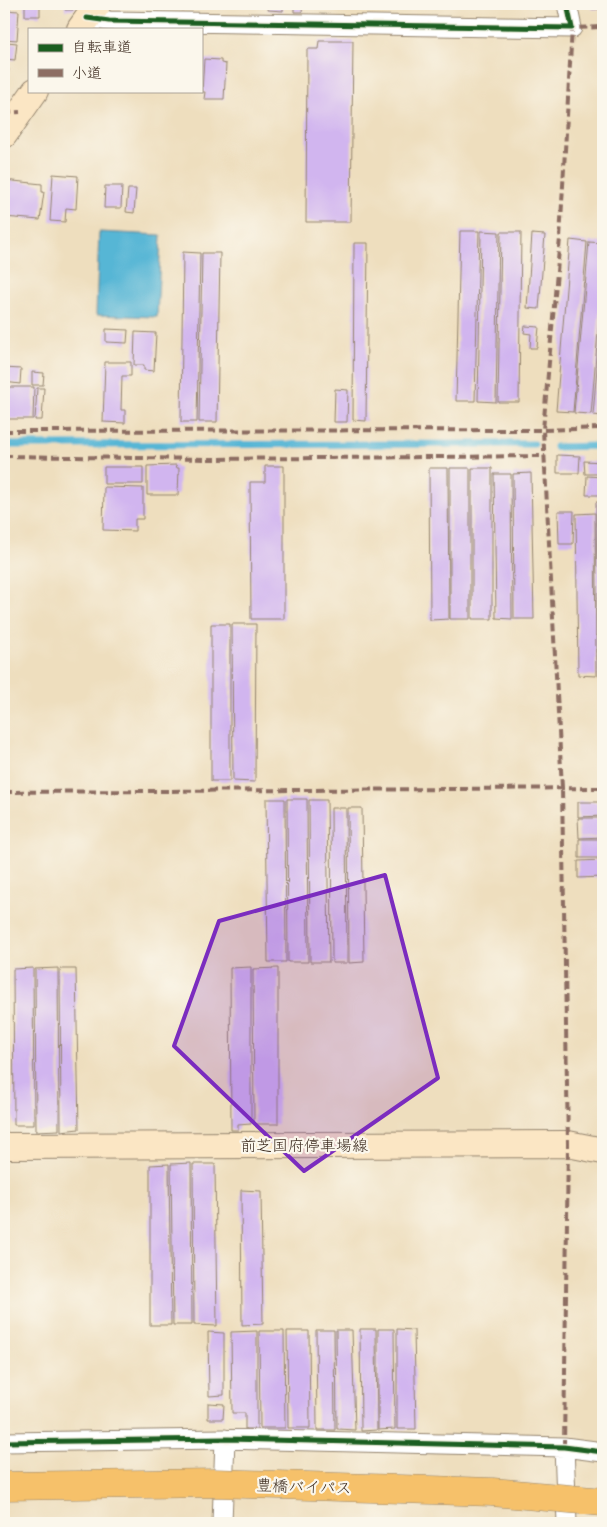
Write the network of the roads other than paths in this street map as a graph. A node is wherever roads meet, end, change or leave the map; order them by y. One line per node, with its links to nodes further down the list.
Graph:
1 (566, 4): 2 (street)
2 (88, 17)
3 (34, 92): 4 (main road)
4 (4, 134)
5 (4, 1146): 6 (main road, 前芝国府停車場線)
6 (603, 1151)
7 (225, 1439): 8 (street); 9 (street); 15 (street)
8 (4, 1442)
9 (564, 1447): 10 (street); 16 (street)
10 (603, 1452)
11 (4, 1470): 13 (highway, 豊橋バイパス)
12 (4, 1486): 14 (highway, 豊橋バイパス, bridge)
13 (603, 1489)
14 (603, 1502)
15 (222, 1523)
16 (567, 1523)

